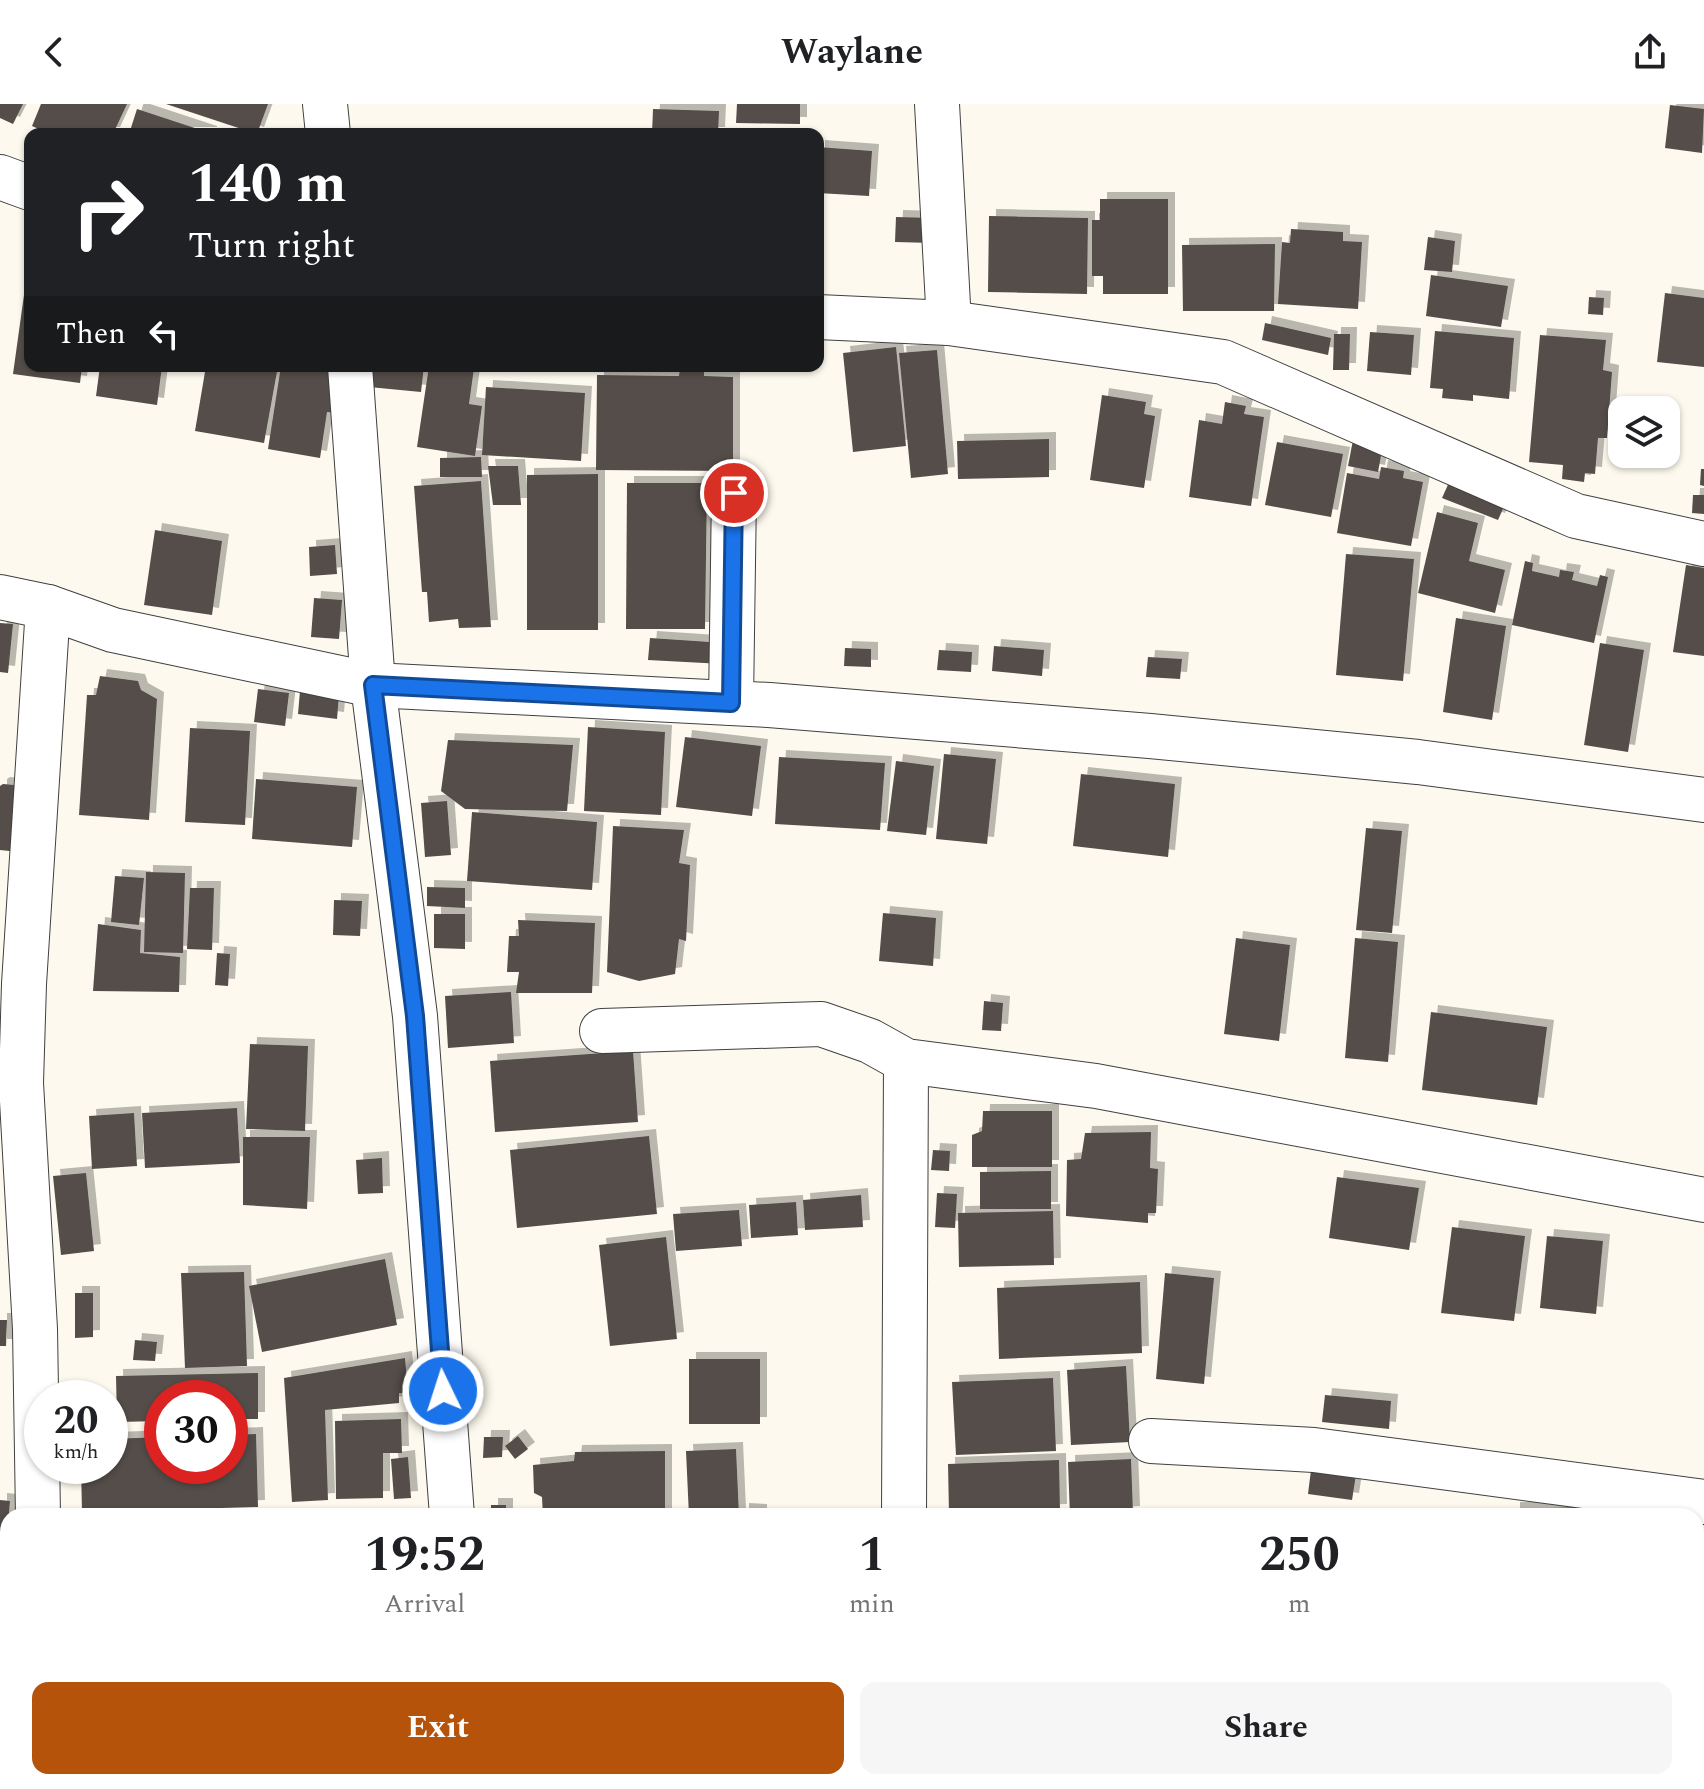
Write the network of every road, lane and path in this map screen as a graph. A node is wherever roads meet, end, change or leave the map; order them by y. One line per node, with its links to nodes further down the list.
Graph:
1 (325, 104): 3 (street)
2 (937, 104): 7 (street)
3 (327, 128)
4 (0, 177): 5 (street)
5 (24, 186)
6 (824, 317): 7 (street)
7 (949, 323): 10 (street)
8 (350, 372): 13 (street)
9 (734, 493): 14 (street)
10 (1704, 544)
11 (0, 597): 12 (street)
12 (48, 607): 13 (street); 21 (street)
13 (373, 685): 14 (street); 22 (street)
14 (731, 703): 15 (street)
15 (1704, 800)
16 (602, 1031): 17 (street)
17 (906, 1061): 18 (street); 23 (street)
18 (1704, 1200)
19 (1151, 1441): 20 (street)
20 (1704, 1502)
21 (38, 1508)
22 (451, 1508)
23 (904, 1508)

